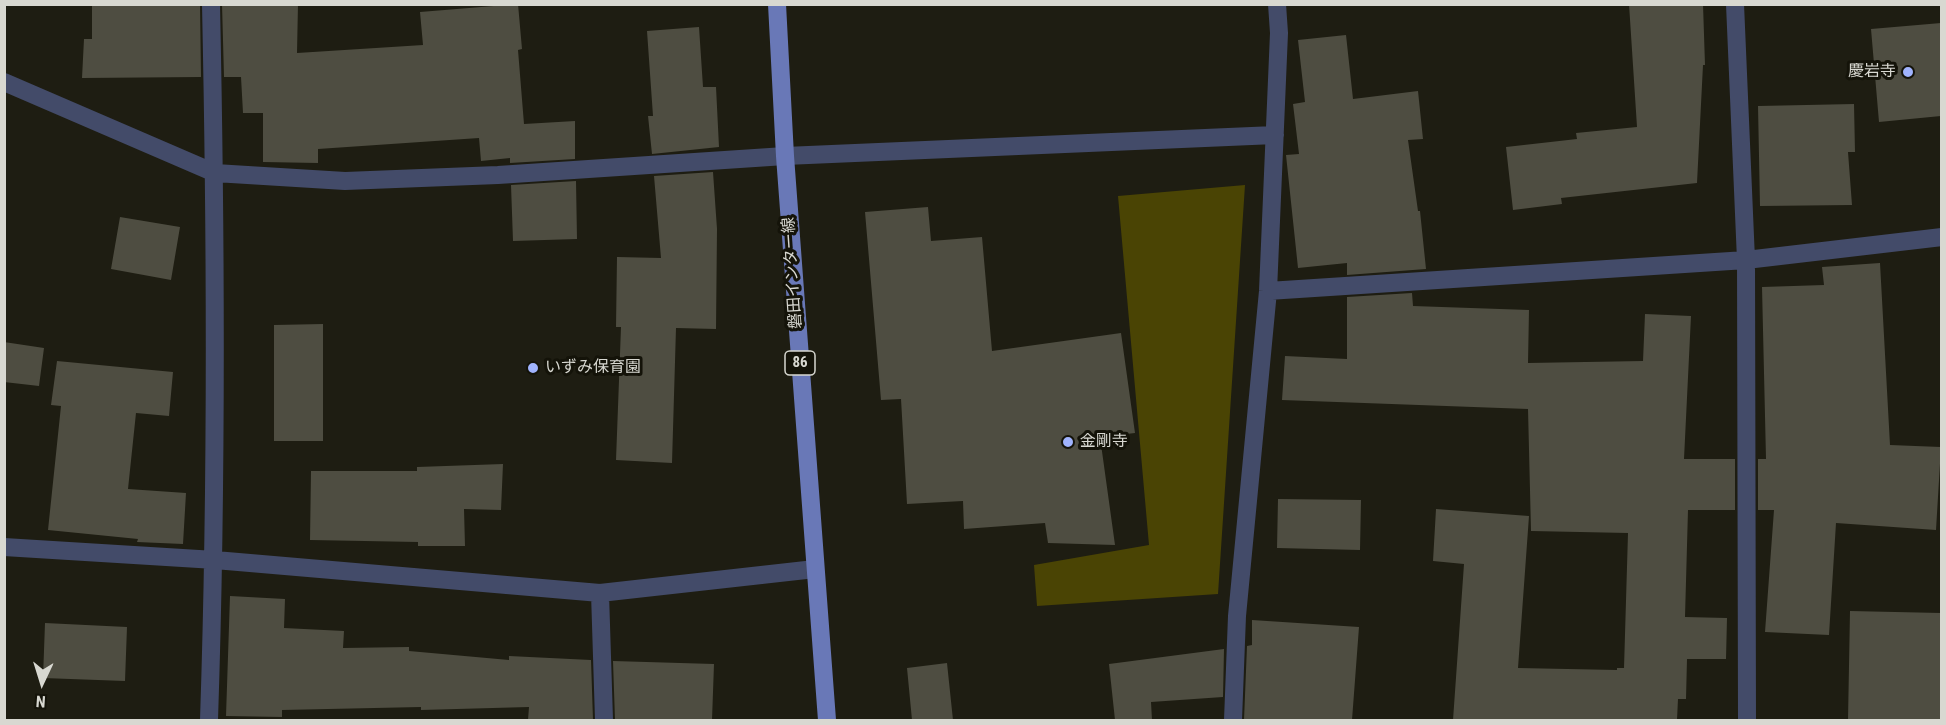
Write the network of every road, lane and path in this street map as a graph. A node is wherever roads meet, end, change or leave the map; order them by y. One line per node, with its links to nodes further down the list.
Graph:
1 (212, 4): 8 (street)
2 (777, 4): 7 (main road, 磐田インター線 / 86)
3 (1277, 4): 6 (street)
4 (1734, 4): 10 (street)
5 (4, 82): 8 (street)
6 (1275, 135): 7 (street); 11 (street)
7 (785, 156): 8 (street); 14 (main road, 磐田インター線 / 86)
8 (215, 173): 13 (street)
9 (1941, 237): 10 (street)
10 (1746, 260): 11 (street); 20 (street)
11 (1268, 291): 19 (street)
12 (4, 547): 13 (street)
13 (215, 560): 15 (street); 16 (street)
14 (815, 568): 15 (street); 18 (main road, 磐田インター線 / 86)
15 (600, 593): 17 (street)
16 (209, 720)
17 (604, 720)
18 (827, 720)
19 (1233, 720)
20 (1747, 720)

